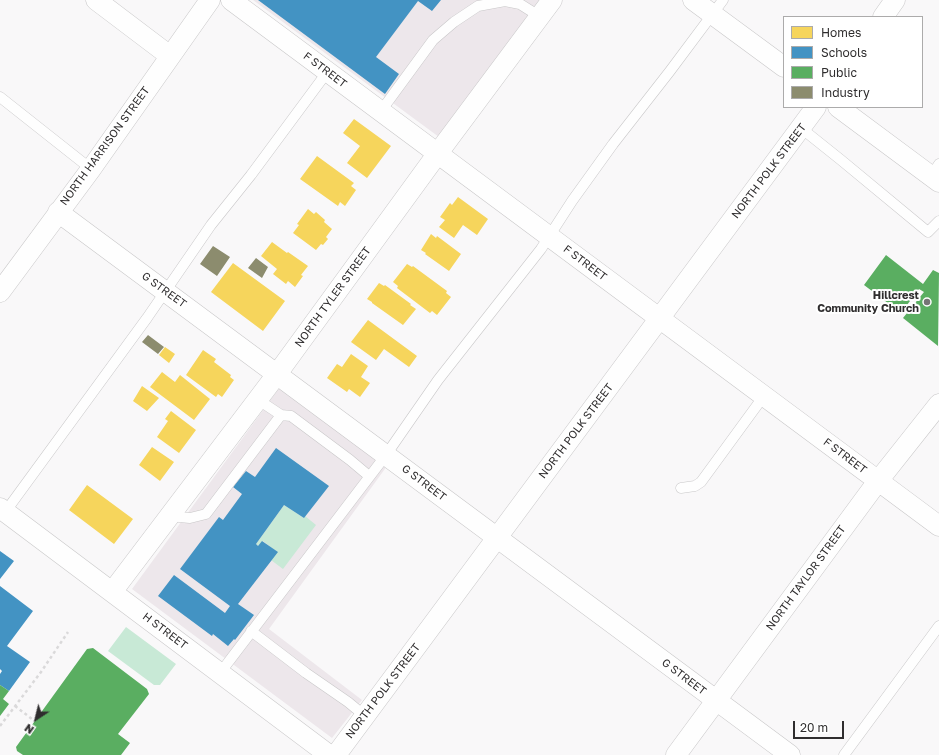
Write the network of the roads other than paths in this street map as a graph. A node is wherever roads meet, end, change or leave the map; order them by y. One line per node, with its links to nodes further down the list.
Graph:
1 (96, 0): 10 (street)
2 (210, 0): 10 (street, NORTH HARRISON STREET)
3 (231, 0): 12 (street, F STREET)
4 (552, 0): 8 (street, NORTH TYLER STREET)
5 (693, 0): 7 (street)
6 (895, 0): 9 (street)
7 (718, 7): 11 (street); 23 (lane)
8 (539, 16): 16 (lane); 18 (street, NORTH TYLER STREET)
9 (884, 16)
10 (170, 56): 19 (street, NORTH HARRISON STREET)
11 (783, 66)
12 (328, 72): 16 (street, F STREET); 25 (lane)
13 (0, 97): 19 (lane)
14 (815, 108): 17 (street, NORTH POLK STREET)
15 (839, 108): 20 (street)
16 (382, 111): 18 (street, F STREET)
17 (801, 128): 22 (lane); 26 (street, NORTH POLK STREET)
18 (438, 153): 23 (street, F STREET); 27 (street, NORTH TYLER STREET)
19 (91, 169): 21 (street, NORTH HARRISON STREET)
20 (936, 174)
21 (58, 212): 24 (street, NORTH HARRISON STREET); 25 (street, G STREET)
22 (939, 221)
23 (550, 236): 26 (street, F STREET); 32 (lane)
24 (2, 284)
25 (165, 291): 27 (street, G STREET); 36 (lane)
26 (660, 318): 28 (street, F STREET); 39 (street, NORTH POLK STREET)
27 (277, 374): 29 (street, NORTH TYLER STREET); 32 (street, G STREET)
28 (765, 397): 34 (street, F STREET); 35 (lane)
29 (257, 399): 31 (lane); 37 (street, NORTH TYLER STREET)
30 (939, 404): 34 (street, NORTH TAYLOR STREET)
31 (281, 416): 33 (lane); 37 (lane)
32 (386, 455): 33 (lane); 39 (street, G STREET)
33 (369, 476): 42 (lane)
34 (878, 480): 38 (street, F STREET); 44 (street, NORTH TAYLOR STREET)
35 (681, 488)
36 (2, 513): 40 (street, H STREET)
37 (169, 516): 40 (street, NORTH TYLER STREET)
38 (939, 526)
39 (497, 538): 44 (street, G STREET); 45 (street, NORTH POLK STREET)
40 (112, 592): 43 (street, H STREET)
41 (939, 626): 50 (lane)
42 (251, 631): 43 (lane); 45 (lane)
43 (220, 673): 46 (street, H STREET)
44 (716, 700): 48 (street, NORTH TAYLOR STREET); 49 (street, G STREET)
45 (365, 716): 47 (street, NORTH POLK STREET)
46 (329, 755)
47 (336, 755)
48 (676, 755)
49 (790, 755)
50 (844, 755)

